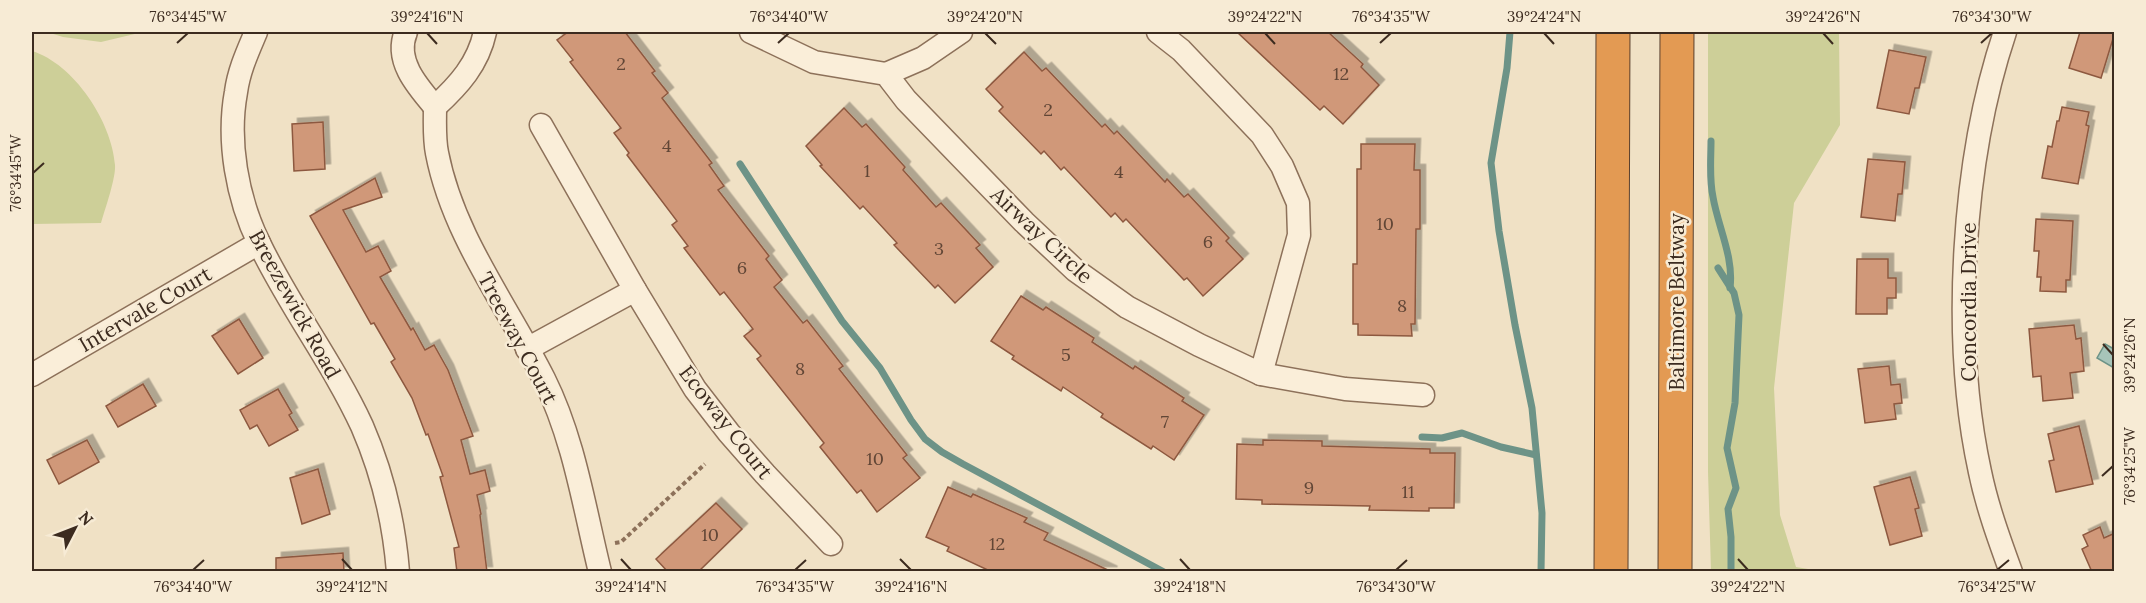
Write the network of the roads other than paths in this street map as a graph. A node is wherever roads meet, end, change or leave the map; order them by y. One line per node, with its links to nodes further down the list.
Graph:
1 (256, 32): 14 (street, Breezewick Road)
2 (485, 32): 12 (street)
3 (751, 32): 11 (street)
4 (961, 32): 11 (street)
5 (1158, 32): 17 (street)
6 (1592, 32): 19 (highway)
7 (1613, 32): 19 (highway)
8 (1677, 32): 25 (highway, Baltimore Beltway)
9 (2005, 32): 26 (street, Concordia Drive)
10 (400, 35): 12 (street)
11 (886, 74): 17 (street, Airway Circle)
12 (435, 107): 16 (street, Treeway Court)
13 (541, 125): 15 (street, Ecoway Court)
14 (259, 243): 18 (street, Intervale Court); 22 (street, Breezewick Road)
15 (635, 290): 16 (street); 21 (street, Ecoway Court)
16 (526, 349): 23 (street, Treeway Court)
17 (1261, 374): 20 (street, Airway Circle)
18 (32, 375)
19 (1612, 394): 24 (highway)
20 (1423, 395)
21 (831, 544)
22 (398, 572)
23 (600, 572)
24 (1611, 572)
25 (1675, 572)
26 (2011, 572)

